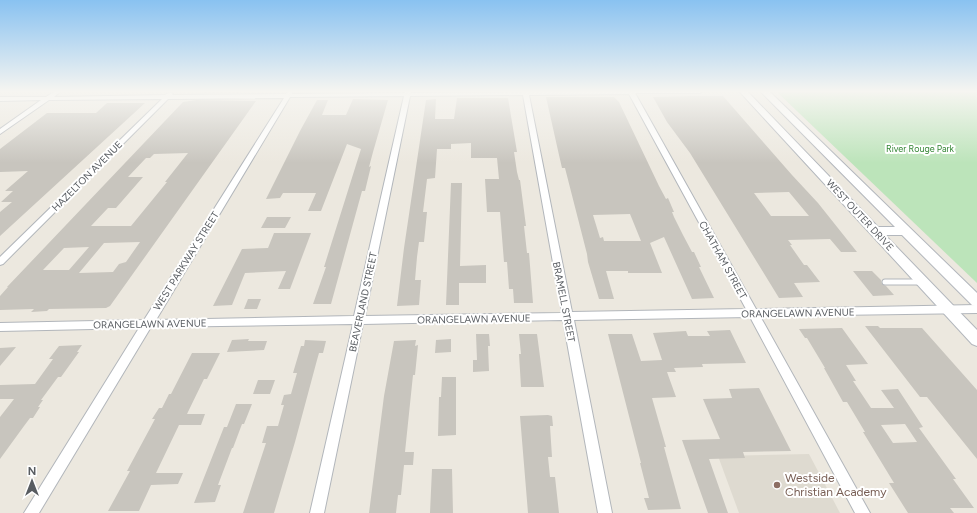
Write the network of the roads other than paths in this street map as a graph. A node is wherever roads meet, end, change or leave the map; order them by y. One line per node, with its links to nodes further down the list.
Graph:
1 (24, 115): 9 (street)
2 (150, 115): 12 (street, HAZELTON AVENUE)
3 (276, 115): 21 (street, WEST PARKWAY STREET)
4 (403, 115): 20 (street, BEAVERLAND STREET)
5 (529, 115): 19 (street, BRAMELL STREET)
6 (644, 115): 18 (street, CHATHAM STREET)
7 (765, 115): 11 (main road, WEST OUTER DRIVE)
8 (788, 115): 10 (main road, WEST OUTER DRIVE)
9 (0, 132)
10 (906, 231): 11 (main road); 15 (main road, WEST OUTER DRIVE)
11 (875, 232): 14 (main road, WEST OUTER DRIVE)
12 (0, 262)
13 (885, 282): 14 (lane)
14 (922, 282): 17 (main road, WEST OUTER DRIVE)
15 (977, 301)
16 (977, 309): 17 (street, ORANGELAWN AVENUE)
17 (948, 310): 18 (street, ORANGELAWN AVENUE); 23 (main road, WEST OUTER DRIVE)
18 (753, 314): 19 (street, ORANGELAWN AVENUE); 27 (street, CHATHAM STREET)
19 (567, 317): 20 (street, ORANGELAWN AVENUE); 26 (street, BRAMELL STREET)
20 (359, 320): 21 (street, ORANGELAWN AVENUE); 25 (street, BEAVERLAND STREET)
21 (147, 324): 22 (street, ORANGELAWN AVENUE); 24 (street, WEST PARKWAY STREET)
22 (0, 327)
23 (977, 340)
24 (30, 513)
25 (317, 513)
26 (605, 513)
27 (863, 513)

